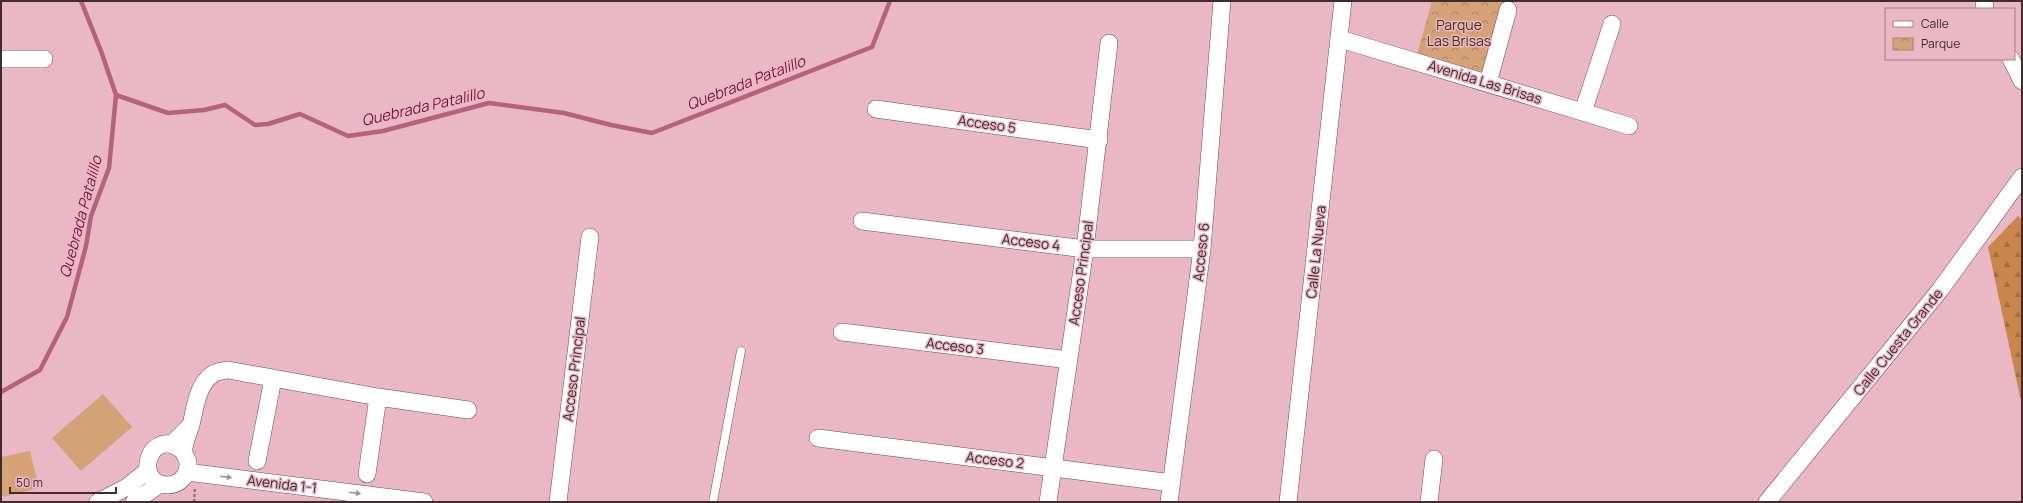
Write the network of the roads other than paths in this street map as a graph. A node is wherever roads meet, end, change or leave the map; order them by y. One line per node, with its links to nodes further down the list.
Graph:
1 (1222, 1): 20 (street, Acceso 6)
2 (1344, 1): 5 (street, Calle La Nueva)
3 (1508, 10): 11 (street)
4 (1612, 24): 13 (street)
5 (1340, 39): 11 (street, Avenida Las Brisas); 44 (street, Calle La Nueva)
6 (1109, 43): 15 (street, Acceso Principal)
7 (1, 59): 8 (street)
8 (44, 59)
9 (2012, 60): 10 (street)
10 (2022, 81)
11 (1488, 83): 13 (street, Avenida Las Brisas)
12 (876, 109): 15 (street, Acceso 5)
13 (1583, 112): 14 (street, Avenida Las Brisas)
14 (1629, 126)
15 (1099, 140): 19 (street, Acceso Principal)
16 (2022, 177): 46 (street, Calle Cuesta Grande)
17 (862, 221): 19 (street, Acceso 4)
18 (590, 237): 40 (street, Acceso Principal)
19 (1085, 248): 20 (street, Acceso 4); 23 (street, Acceso Principal)
20 (1202, 249): 35 (street, Acceso 6)
21 (842, 332): 23 (street, Acceso 3)
22 (741, 351): 41 (lane)
23 (1069, 360): 31 (street, Acceso Principal)
24 (273, 379): 25 (street); 28 (street); 30 (street)
25 (378, 397): 26 (street); 34 (street)
26 (468, 410)
27 (818, 438): 31 (street, Acceso 2)
28 (178, 448): 32 (street); 33 (street)
29 (1434, 459): 45 (street)
30 (257, 461)
31 (1053, 467): 35 (street, Acceso 2); 42 (street, Acceso Principal)
32 (148, 470): 36 (street); 37 (street)
33 (187, 472): 36 (street); 39 (street, Avenida 1-1, one-way to 39)
34 (367, 474)
35 (1172, 483): 43 (street, Acceso 6)
36 (160, 484): 38 (street)
37 (98, 502)
38 (134, 502)
39 (424, 502)
40 (558, 502)
41 (713, 502)
42 (1048, 502)
43 (1169, 502)
44 (1288, 502)
45 (1429, 502)
46 (1767, 502)

